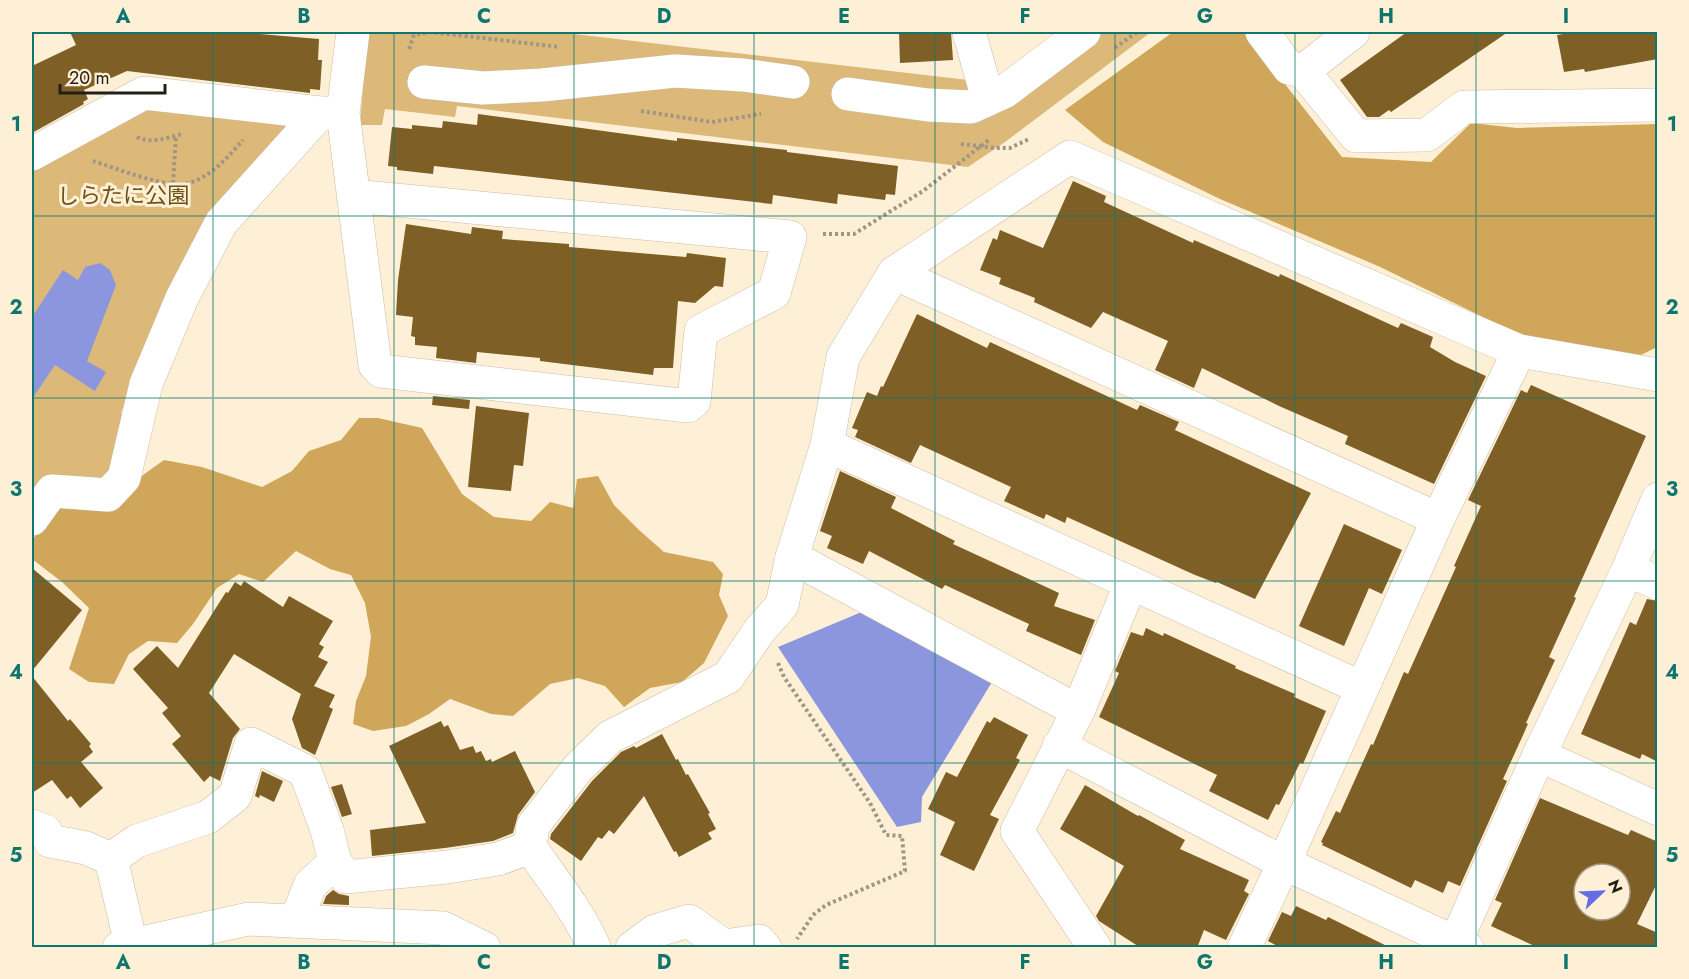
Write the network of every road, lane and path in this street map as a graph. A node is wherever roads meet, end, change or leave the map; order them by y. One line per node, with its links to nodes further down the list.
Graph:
1 (352, 32): 18 (street)
2 (969, 32): 14 (street)
3 (1084, 32): 14 (street)
4 (1137, 32): 9 (path)
5 (1262, 32): 10 (street)
6 (1353, 32): 10 (street)
7 (569, 48): 8 (path)
8 (409, 49)
9 (1110, 51)
10 (1303, 71): 15 (street)
11 (424, 82): 12 (street)
12 (794, 82)
13 (848, 94): 14 (street)
14 (988, 99)
15 (1658, 105)
16 (270, 107): 18 (street); 22 (street); 23 (path)
17 (634, 111): 19 (path)
18 (331, 113): 24 (street); 31 (street)
19 (764, 114)
20 (996, 134): 25 (path)
21 (176, 136): 23 (path)
22 (44, 148): 23 (path)
23 (173, 183)
24 (353, 196): 25 (street); 25 (street)
25 (790, 237)
26 (894, 273): 27 (street); 29 (street); 32 (street)
27 (1519, 351): 28 (street); 32 (street)
28 (1658, 375)
29 (827, 445): 33 (street); 35 (street)
30 (1658, 499): 34 (street)
31 (32, 519)
32 (1438, 519): 38 (street)
33 (792, 557): 37 (street); 39 (street)
34 (1628, 570): 36 (street); 41 (street)
35 (1131, 583): 38 (street); 39 (street)
36 (1658, 583)
37 (759, 631): 44 (street); 49 (path)
38 (1362, 688): 47 (street)
39 (1078, 711): 40 (street)
40 (1059, 746): 47 (street); 56 (street)
41 (1539, 755): 42 (street); 51 (street)
42 (1658, 809)
43 (32, 826): 45 (street)
44 (530, 847): 46 (street); 54 (street)
45 (111, 859): 46 (street); 50 (street)
46 (335, 862): 48 (street)
47 (1284, 863): 51 (street); 57 (street)
48 (296, 921): 50 (street); 53 (street)
49 (780, 945): 52 (street)
50 (125, 946)
51 (1459, 946)
52 (724, 947): 55 (street)
53 (484, 948)
54 (594, 948)
55 (632, 948)
56 (1095, 948)
57 (1244, 948)

